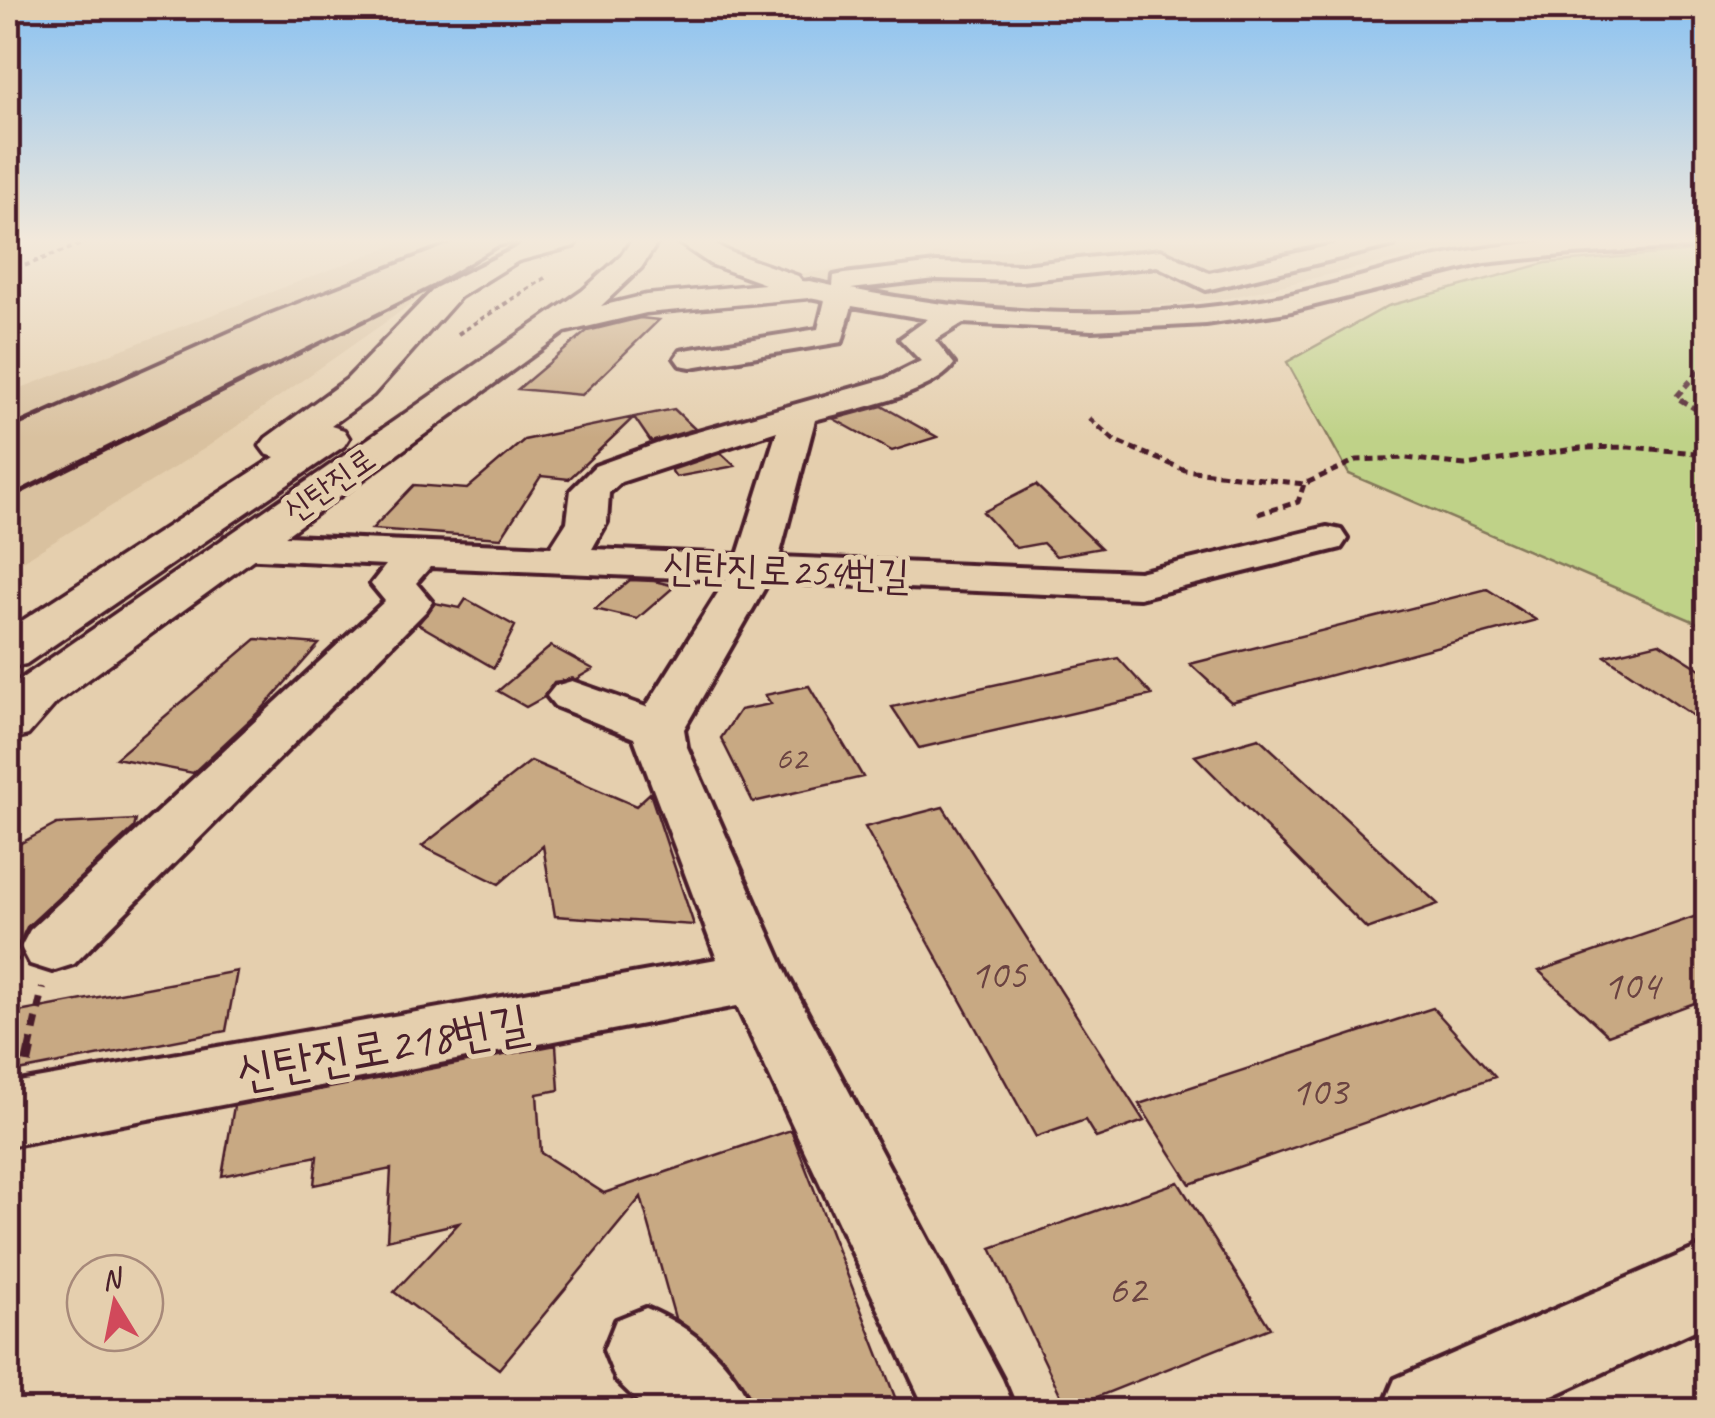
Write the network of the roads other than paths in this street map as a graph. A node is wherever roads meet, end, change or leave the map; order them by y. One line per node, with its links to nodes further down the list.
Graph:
1 (435, 306): 17 (main road)
2 (530, 306): 17 (main road, 신탄진로)
3 (571, 306): 9 (main road, 신탄진로)
4 (637, 306): 9 (main road)
5 (827, 306): 10 (street)
6 (903, 306): 8 (street)
7 (1269, 306): 8 (street)
8 (955, 315): 11 (street)
9 (539, 336): 13 (main road, 신탄진로)
10 (691, 358)
11 (800, 414): 15 (street); 16 (street)
12 (1327, 539): 16 (street, 신탄진로254번길)
13 (240, 546): 14 (street, 신탄진로254번길); 19 (main road, 신탄진로)
14 (418, 554): 15 (street, 신탄진로254번길); 21 (street)
15 (562, 562): 16 (street, 신탄진로254번길)
16 (755, 567): 20 (street)
17 (8, 652)
18 (572, 696): 20 (street)
19 (8, 723)
20 (658, 728): 22 (street)
21 (52, 947)
22 (756, 977): 23 (street, 신탄진로218번길); 27 (street)
23 (12, 1115)
24 (1708, 1282): 28 (street)
25 (646, 1350): 26 (street)
26 (708, 1410)
27 (971, 1410)
28 (1426, 1410)

